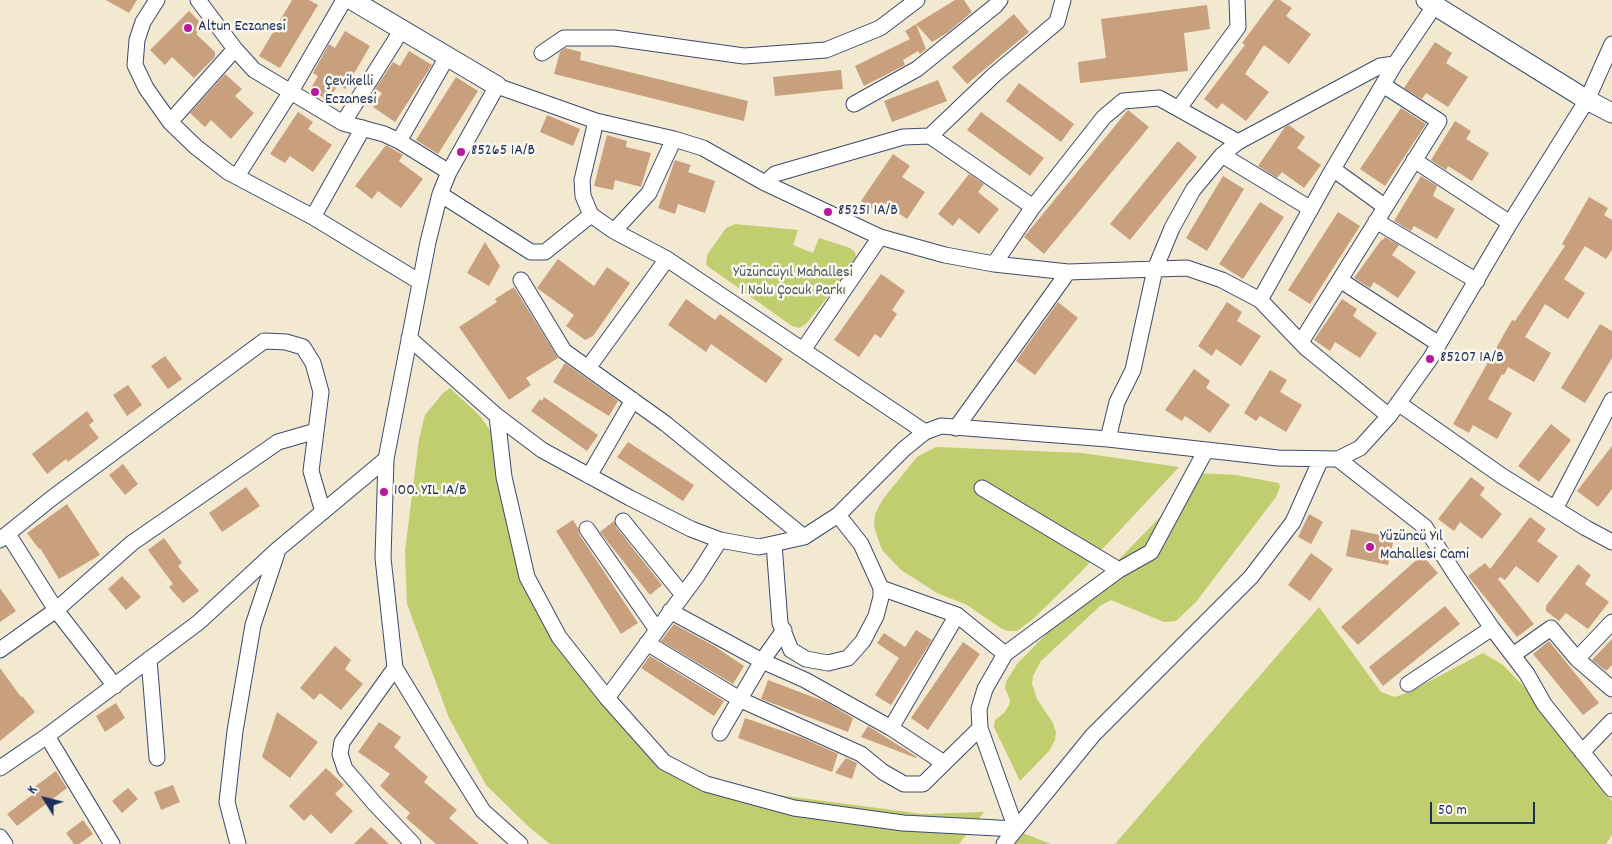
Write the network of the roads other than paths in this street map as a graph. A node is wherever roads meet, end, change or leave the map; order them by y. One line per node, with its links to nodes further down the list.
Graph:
1 (157, 0): 24 (street)
2 (198, 0): 12 (street)
3 (344, 0): 18 (street)
4 (352, 0): 10 (street)
5 (917, 0): 13 (street)
6 (1000, 0): 20 (street)
7 (1063, 0): 27 (street)
8 (1237, 0): 21 (street)
9 (1430, 2): 15 (street); 19 (street)
10 (401, 31): 14 (street); 25 (street)
11 (1612, 44): 19 (street)
12 (235, 49): 18 (street); 24 (street)
13 (542, 53)
14 (447, 57): 17 (street); 29 (street)
15 (1395, 64): 16 (street); 30 (street)
16 (1383, 85): 32 (street); 33 (street)
17 (496, 86): 23 (street); 34 (street)
18 (290, 93): 25 (street); 35 (street)
19 (1587, 100): 22 (street); 44 (street)
20 (854, 104)
21 (1179, 108): 30 (street); 39 (street)
22 (1612, 113)
23 (596, 121): 28 (street); 41 (street)
24 (170, 122): 35 (street)
25 (342, 123): 26 (street)
26 (362, 128): 29 (street); 42 (street)
27 (930, 136): 36 (street); 39 (street)
28 (674, 139): 36 (street); 45 (street)
29 (399, 141): 34 (street)
30 (1238, 142): 31 (street)
31 (1222, 155): 40 (street); 49 (street)
32 (1414, 160): 38 (street); 44 (street)
33 (1333, 169): 38 (street); 40 (street)
34 (449, 172): 37 (street)
35 (237, 176): 42 (street)
36 (765, 183): 46 (street)
37 (440, 194): 41 (street); 54 (street)
38 (1384, 206): 43 (street)
39 (1034, 207): 48 (street)
40 (1311, 209): 55 (street)
41 (590, 215): 45 (street)
42 (313, 217): 54 (street)
43 (1376, 221): 52 (street); 53 (street)
44 (1510, 223): 53 (street)
45 (614, 231): 47 (street)
46 (880, 237): 48 (street); 59 (street)
47 (667, 259): 59 (street); 60 (street)
48 (994, 264): 50 (street)
49 (1156, 269): 50 (street); 55 (street); 69 (street)
50 (1068, 272): 66 (street)
51 (521, 280): 60 (street)
52 (1340, 280): 57 (street); 58 (street)
53 (1477, 281): 58 (street)
54 (420, 282): 56 (street)
55 (1260, 300): 57 (street)
56 (409, 338): 64 (street); 71 (street)
57 (1301, 342): 65 (street)
58 (1439, 344): 63 (street)
59 (803, 350): 68 (street)
60 (588, 368): 61 (street)
61 (633, 400): 74 (street); 82 (street)
62 (1612, 400): 76 (street)
63 (1398, 403): 65 (street); 76 (street)
64 (497, 416): 74 (street); 108 (street)
65 (1389, 416): 73 (street)
66 (956, 428): 68 (street); 69 (street)
67 (316, 431): 77 (street); 81 (street); 90 (street)
68 (925, 432): 78 (street)
69 (1108, 439): 70 (street)
70 (1206, 450): 72 (street); 87 (street)
71 (386, 459): 77 (street); 104 (street)
72 (1321, 459): 73 (street); 120 (street)
73 (1338, 459): 94 (street)
74 (589, 476): 83 (street)
75 (982, 488): 87 (street)
76 (1555, 509): 84 (street)
77 (323, 512): 86 (street)
78 (838, 515): 82 (street); 88 (street)
79 (623, 521): 89 (street)
80 (587, 529): 95 (street)
81 (4, 537): 90 (street)
82 (804, 537): 85 (street)
83 (720, 540): 85 (street); 89 (street)
84 (1612, 542)
85 (774, 544): 96 (street)
86 (277, 550): 101 (street); 124 (street)
87 (1119, 570): 99 (street)
88 (881, 588): 92 (street); 96 (street)
89 (683, 595): 91 (street)
90 (56, 610): 98 (street); 106 (street)
91 (670, 611): 95 (street); 103 (street)
92 (957, 615): 99 (street); 111 (street)
93 (1612, 622): 102 (street)
94 (1492, 628): 100 (street); 105 (street)
95 (656, 630): 97 (street)
96 (784, 630): 103 (street)
97 (647, 643): 108 (street); 109 (street)
98 (0, 650)
99 (1005, 654): 112 (street)
100 (1514, 655): 102 (street); 115 (street)
101 (149, 659): 106 (street); 116 (street)
102 (1577, 659): 107 (street)
103 (762, 662): 109 (street); 111 (street)
104 (395, 668): 125 (street); 126 (street)
105 (1408, 684)
106 (115, 686): 114 (street)
107 (1612, 689)
108 (607, 698): 120 (street)
109 (741, 700): 113 (street); 117 (street)
110 (1612, 721): 115 (street)
111 (891, 728): 117 (street)
112 (980, 728): 117 (street); 120 (street)
113 (720, 733)
114 (47, 736): 118 (street); 123 (street)
115 (1582, 752): 119 (street)
116 (157, 758)
117 (944, 763)
118 (0, 768)
119 (1612, 789)
120 (1016, 829): 127 (street)
121 (0, 837): 122 (street)
122 (5, 844)
123 (112, 844)
124 (238, 844)
125 (413, 844)
126 (520, 844)
127 (1004, 844)

